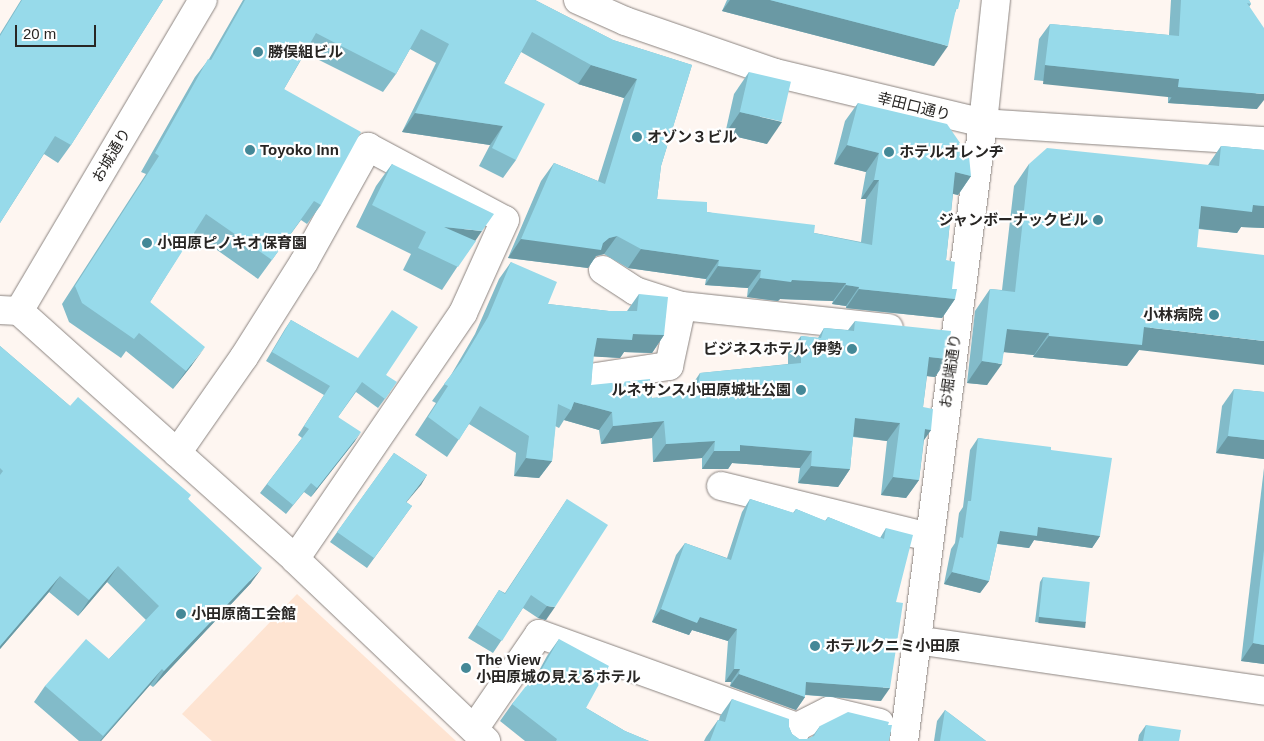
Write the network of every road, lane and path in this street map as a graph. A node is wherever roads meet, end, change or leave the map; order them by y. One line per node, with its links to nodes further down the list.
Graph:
1 (204, 0): 8 (street, お城通り)
2 (578, 0): 4 (street, 幸田口通り)
3 (996, 0): 4 (street, お堀端通り)
4 (983, 124): 5 (street, 幸田口通り); 9 (street, お堀端通り)
5 (1264, 141)
6 (603, 270): 7 (street)
7 (682, 306): 9 (street); 10 (street)
8 (10, 310): 11 (street)
9 (955, 335): 13 (street, お堀端通り)
10 (596, 377)
11 (177, 453): 14 (street); 14 (street)
12 (721, 486): 13 (street)
13 (928, 537): 15 (street, お堀端通り)
14 (295, 559): 18 (street)
15 (916, 640): 16 (street); 19 (street, お堀端通り)
16 (1264, 691)
17 (794, 734): 18 (street); 19 (street)
18 (480, 735)
19 (905, 736)

